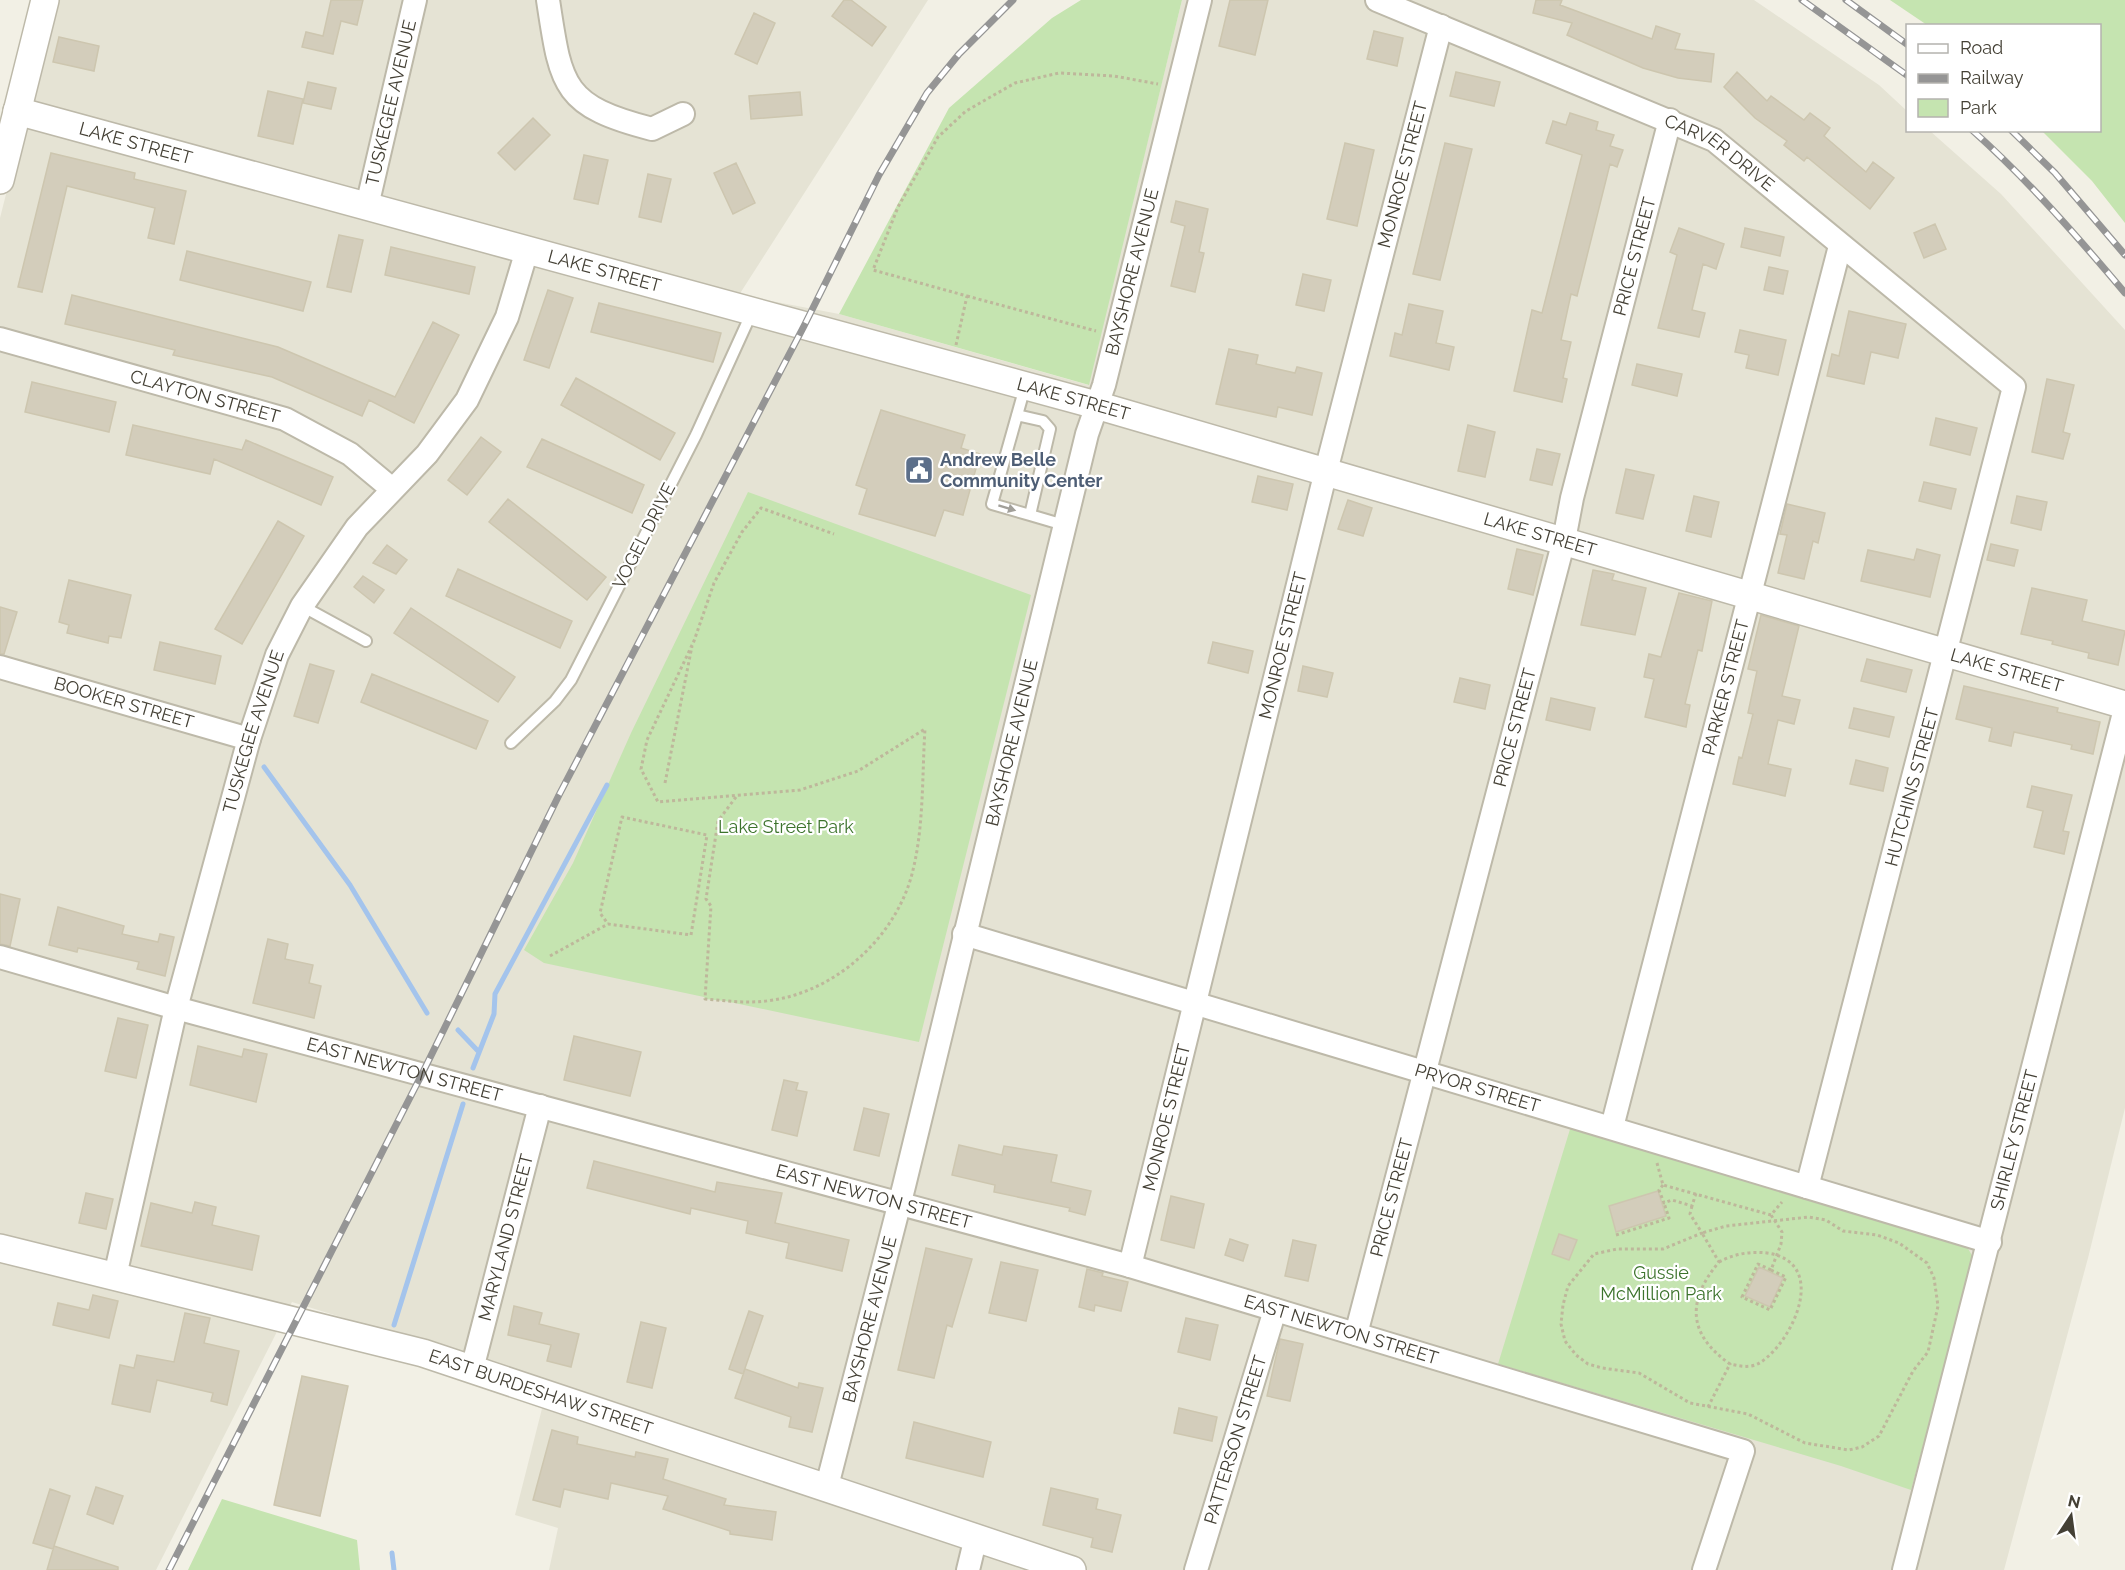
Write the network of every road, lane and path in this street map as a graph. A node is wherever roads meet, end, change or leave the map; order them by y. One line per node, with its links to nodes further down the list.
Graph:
1 (45, 0): 8 (street)
2 (415, 0): 12 (street, TUSKEGEE AVENUE)
3 (548, 0): 9 (street)
4 (1200, 0): 22 (street, BAYSHORE AVENUE)
5 (1377, 0): 6 (street, CARVER DRIVE)
6 (1441, 26): 10 (street, CARVER DRIVE); 24 (street, MONROE STREET)
7 (1162, 85): 15 (path)
8 (17, 111): 11 (street); 12 (street, LAKE STREET)
9 (683, 114)
10 (1670, 120): 13 (street, CARVER DRIVE); 29 (street, PRICE STREET)
11 (0, 180)
12 (366, 206): 14 (street, LAKE STREET)
13 (1840, 246): 21 (street, CARVER DRIVE); 30 (street, PARKER STREET)
14 (527, 250): 16 (street, LAKE STREET); 25 (street, TUSKEGEE AVENUE)
15 (967, 296): 17 (path); 19 (path)
16 (752, 312): 20 (street, LAKE STREET); 38 (lane, VOGEL DRIVE)
17 (1100, 333)
18 (0, 339): 25 (street, CLAYTON STREET)
19 (956, 347)
20 (1025, 387): 22 (street, LAKE STREET); 23 (lane)
21 (2014, 387): 34 (street, HUTCHINS STREET)
22 (1096, 405): 24 (street, LAKE STREET); 27 (street, BAYSHORE AVENUE)
23 (1017, 415): 26 (lane); 26 (lane, one-way to 26)
24 (1326, 471): 29 (street, LAKE STREET); 45 (street, MONROE STREET)
25 (392, 489): 31 (street, TUSKEGEE AVENUE)
26 (1030, 515): 27 (lane)
27 (1064, 525): 42 (street, BAYSHORE AVENUE)
28 (834, 534): 33 (path)
29 (1564, 540): 30 (street, LAKE STREET); 47 (street, PRICE STREET)
30 (1749, 594): 34 (street, LAKE STREET); 49 (street, PARKER STREET)
31 (302, 606): 32 (lane); 37 (street, TUSKEGEE AVENUE)
32 (366, 641)
33 (694, 641): 39 (path); 40 (path)
34 (1947, 654): 36 (street, LAKE STREET); 52 (street, HUTCHINS STREET)
35 (0, 667): 37 (street, BOOKER STREET)
36 (2125, 707): 62 (street, SHIRLEY STREET)
37 (249, 739): 46 (street, TUSKEGEE AVENUE)
38 (511, 743)
39 (665, 783)
40 (736, 797): 40 (path)
41 (608, 924): 41 (path); 43 (path)
42 (964, 934): 45 (street, PRYOR STREET); 55 (street, BAYSHORE AVENUE)
43 (550, 956)
44 (0, 957): 46 (street, EAST NEWTON STREET)
45 (1193, 1004): 47 (street, PRYOR STREET); 66 (street, MONROE STREET)
46 (176, 1008): 48 (street, EAST NEWTON STREET); 68 (street, TUSKEGEE AVENUE)
47 (1424, 1071): 49 (street, PRYOR STREET); 70 (street, PRICE STREET)
48 (540, 1106): 55 (street, EAST NEWTON STREET); 72 (street, MARYLAND STREET)
49 (1612, 1127): 52 (street, PRYOR STREET)
50 (1656, 1155): 51 (path)
51 (1663, 1185): 53 (path); 56 (path)
52 (1807, 1187): 62 (street, PRYOR STREET)
53 (1696, 1193): 57 (path); 58 (path)
54 (1786, 1195): 58 (path)
55 (900, 1202): 66 (street, EAST NEWTON STREET); 74 (street, BAYSHORE AVENUE)
56 (1664, 1203): 57 (path); 61 (path)
57 (1692, 1206): 60 (path)
58 (1772, 1215): 59 (path)
59 (1776, 1220): 60 (path); 64 (path); 73 (path)
60 (1702, 1233): 65 (path); 73 (path)
61 (1616, 1235)
62 (1990, 1242): 80 (street, SHIRLEY STREET)
63 (0, 1248): 68 (street, EAST BURDESHAW STREET)
64 (1778, 1255): 65 (path); 67 (path); 71 (path)
65 (1719, 1262): 71 (path)
66 (1130, 1266): 69 (street, EAST NEWTON STREET)
67 (1771, 1270): 67 (path)
68 (115, 1276): 72 (street, EAST BURDESHAW STREET)
69 (1275, 1310): 70 (street, EAST NEWTON STREET); 78 (street, PATTERSON STREET)
70 (1356, 1334): 79 (street, EAST NEWTON STREET)
71 (1730, 1364): 73 (path)
72 (472, 1369): 74 (street, EAST BURDESHAW STREET)
73 (1708, 1407)
74 (827, 1486): 75 (street, EAST BURDESHAW STREET)
75 (976, 1537): 76 (street); 77 (street, EAST BURDESHAW STREET)
76 (968, 1570)
77 (1072, 1570)
78 (1196, 1570)
79 (1704, 1570)
80 (1904, 1570)

